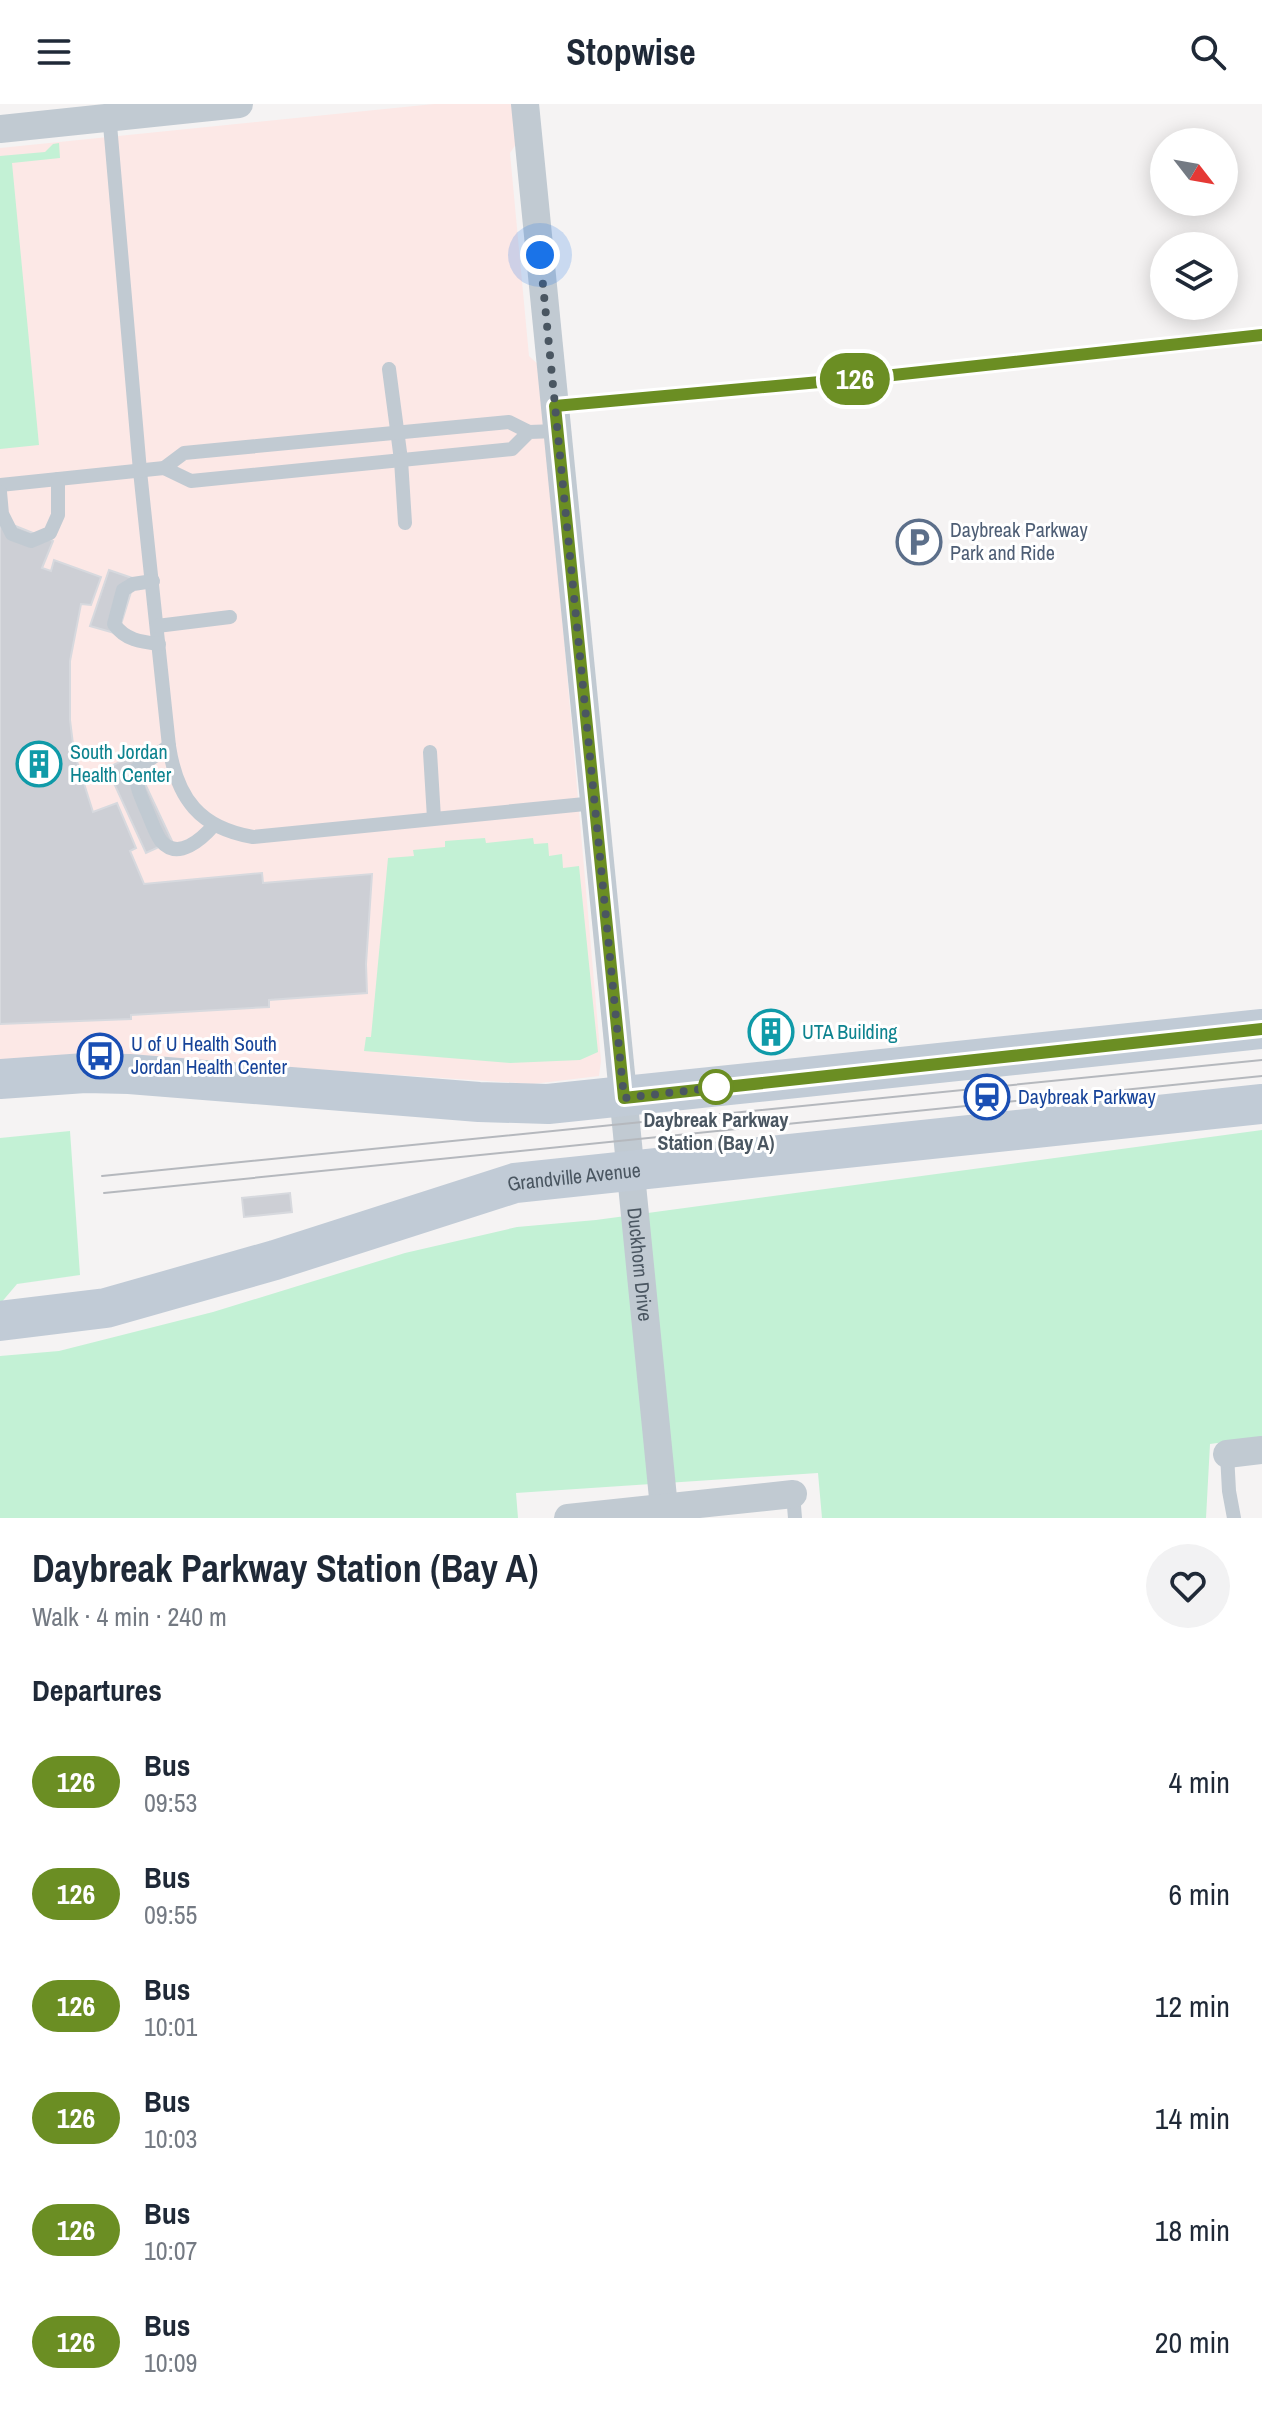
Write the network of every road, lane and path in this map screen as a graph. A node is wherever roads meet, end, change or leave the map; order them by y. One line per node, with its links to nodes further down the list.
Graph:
1 (239, 104): 3 (street)
2 (525, 104): 7 (street, Duckhorn Drive)
3 (109, 111): 4 (street); 11 (lane)
4 (0, 129)
5 (1262, 335): 7 (lane)
6 (389, 369): 8 (lane)
7 (547, 423): 8 (lane); 9 (lane); 22 (street, Duckhorn Drive)
8 (397, 433): 9 (lane); 10 (lane)
9 (401, 460): 10 (lane); 15 (lane)
10 (164, 468): 11 (lane)
11 (140, 471): 12 (lane); 16 (lane)
12 (58, 479): 13 (lane); 14 (lane)
13 (0, 485)
14 (0, 492)
15 (405, 523)
16 (153, 581): 18 (lane); 19 (lane)
17 (230, 617): 18 (lane)
18 (157, 626): 19 (lane)
19 (159, 644): 20 (lane)
20 (169, 746): 24 (lane); 24 (lane)
21 (430, 752): 23 (lane)
22 (595, 803): 23 (lane); 27 (street, Duckhorn Drive)
23 (434, 818): 24 (lane)
24 (214, 825)
25 (1262, 1029): 27 (street)
26 (0, 1079): 27 (street)
27 (624, 1098): 29 (street, Duckhorn Drive)
28 (1262, 1104): 29 (street, Grandville Avenue)
29 (630, 1171): 30 (street, Grandville Avenue); 34 (street, Duckhorn Drive)
30 (0, 1321)
31 (1262, 1450): 32 (street)
32 (1227, 1454): 36 (lane)
33 (794, 1506): 34 (street)
34 (665, 1512): 35 (street)
35 (568, 1518)
36 (1234, 1518)

